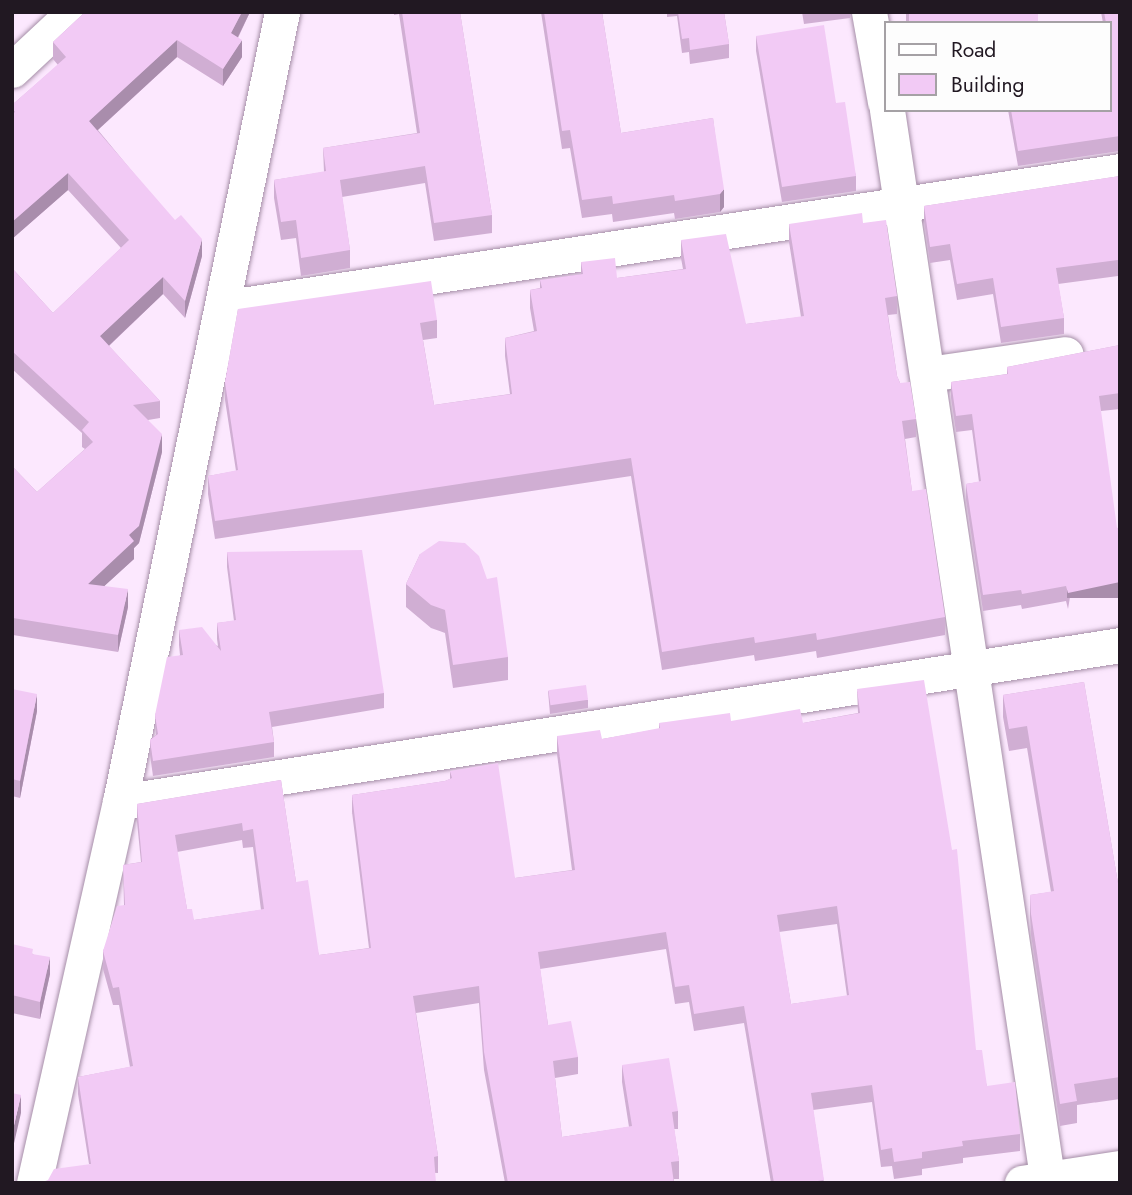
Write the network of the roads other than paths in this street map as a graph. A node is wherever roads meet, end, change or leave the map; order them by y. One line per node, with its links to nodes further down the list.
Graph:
1 (74, 12): 4 (street)
2 (282, 12): 9 (street)
3 (869, 12): 5 (street)
4 (12, 70)
5 (884, 96)
6 (887, 112): 8 (street)
7 (1120, 171): 8 (street)
8 (903, 203): 9 (street); 11 (street)
9 (222, 308): 14 (street)
10 (1066, 354): 11 (street)
11 (928, 374): 13 (street)
12 (1120, 645): 13 (street)
13 (970, 668): 14 (street); 16 (street)
14 (120, 802): 17 (street)
15 (1120, 1168): 16 (street)
16 (1039, 1181)
17 (34, 1183)

